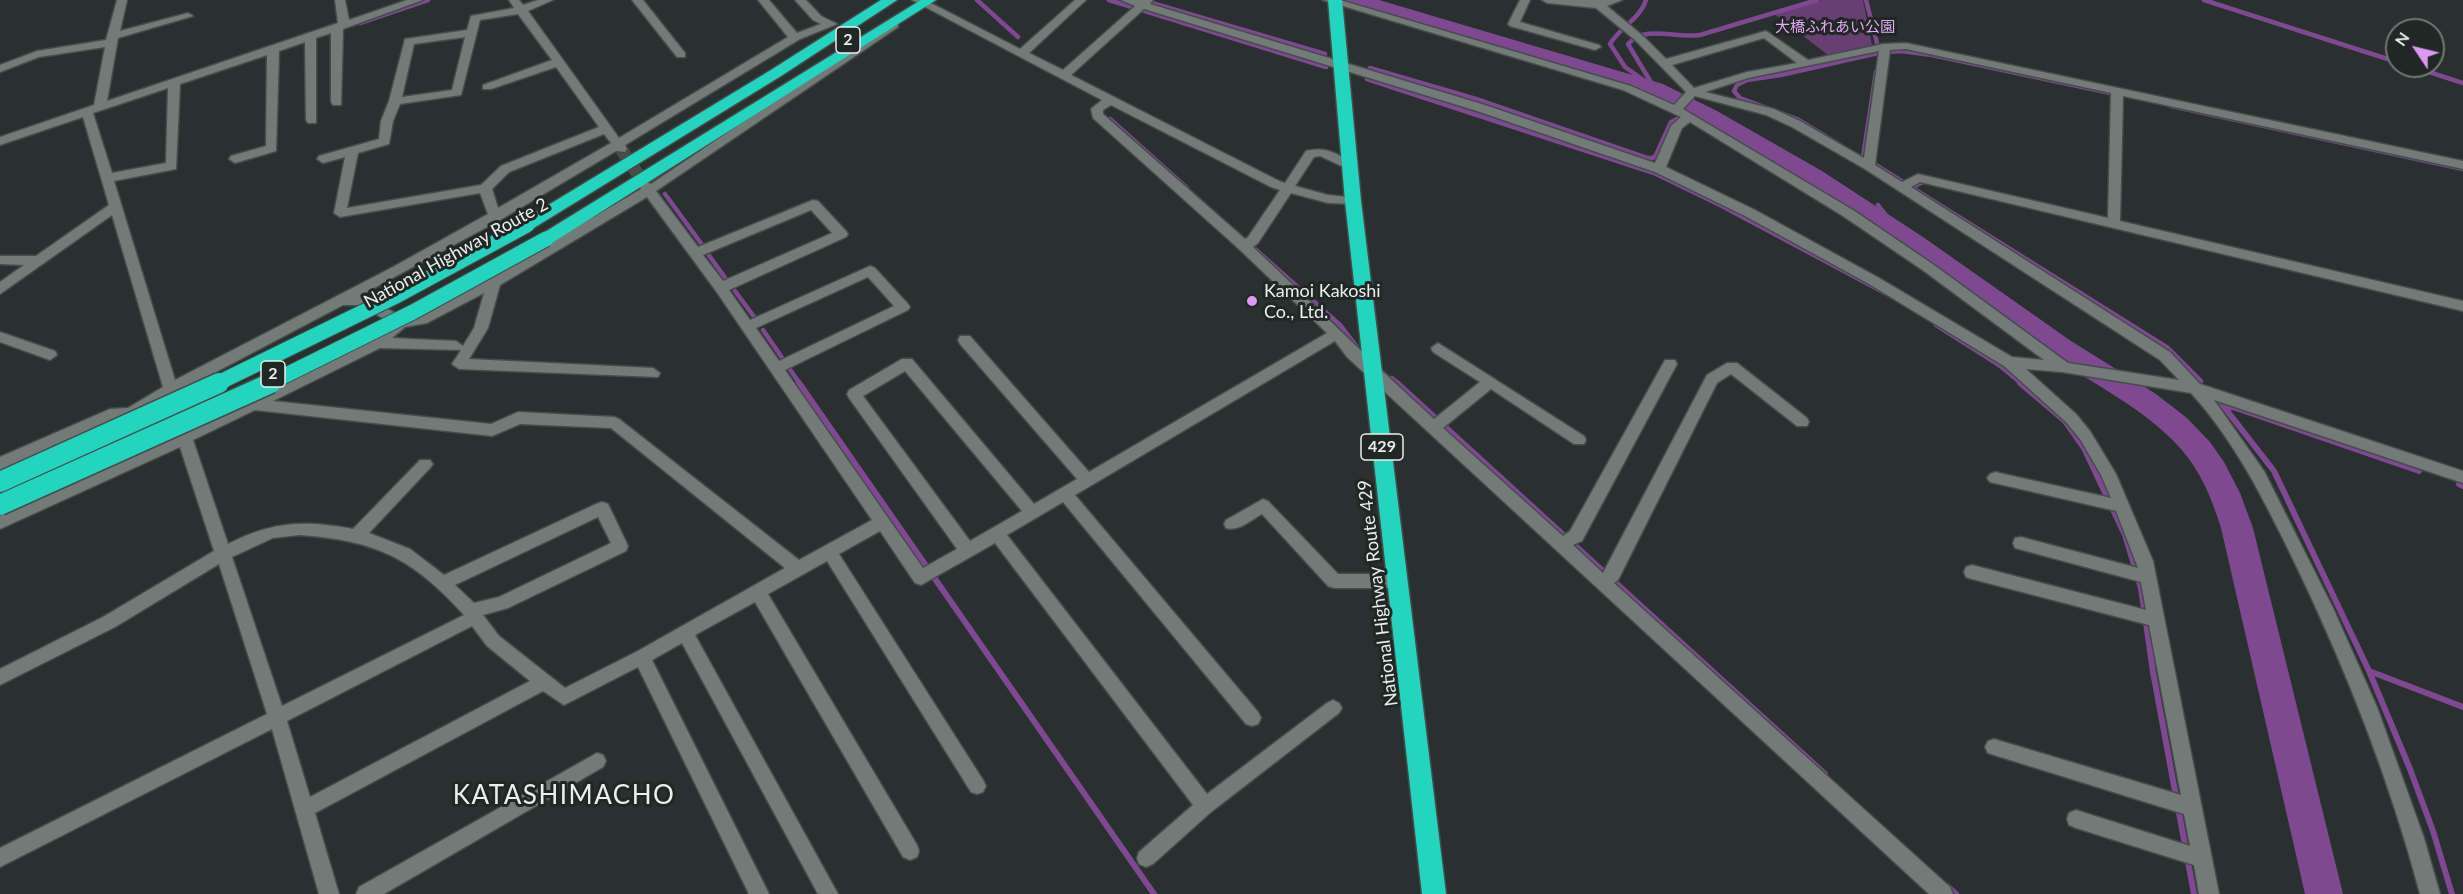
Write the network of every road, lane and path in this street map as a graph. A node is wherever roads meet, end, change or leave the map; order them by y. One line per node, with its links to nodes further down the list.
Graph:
1 (122, 0): 28 (street)
2 (340, 0): 24 (street)
3 (418, 0): 17 (street)
4 (548, 0): 18 (street)
5 (637, 0): 33 (street)
6 (764, 0): 26 (street)
7 (800, 0): 23 (street)
8 (870, 0): 23 (highway)
9 (890, 0): 40 (highway, National Highway Route 2 / 2)
10 (1081, 0): 32 (street)
11 (1126, 0): 19 (street)
12 (1525, 0): 29 (street)
13 (1547, 0): 20 (street)
14 (1617, 0): 20 (street)
15 (924, 1): 21 (highway); 32 (street)
16 (1333, 1): 35 (highway, National Highway Route 429 / 429); 49 (street)
17 (399, 3): 24 (street)
18 (517, 5): 25 (street); 34 (street)
19 (1143, 5): 35 (street); 39 (street)
20 (1599, 5): 36 (street)
21 (909, 7): 40 (highway, National Highway Route 2 / 2); 65 (street); 71 (highway)
22 (188, 16): 28 (street)
23 (831, 24): 26 (street); 71 (highway)
24 (339, 28): 27 (street); 47 (street)
25 (471, 33): 46 (street); 46 (street)
26 (796, 37): 54 (street)
27 (310, 38): 30 (street); 51 (street)
28 (112, 39): 38 (street); 48 (street)
29 (1595, 47)
30 (273, 50): 41 (street); 56 (street)
31 (1884, 50): 37 (street); 43 (street); 58 (street)
32 (1021, 54): 39 (street)
33 (681, 55)
34 (558, 62): 42 (street); 52 (street)
35 (1339, 64): 60 (highway, National Highway Route 429 / 429); 61 (street)
36 (1663, 64): 37 (street); 44 (street)
37 (1806, 64): 44 (street)
38 (0, 69)
39 (1063, 76): 45 (street)
40 (782, 77): 71 (highway, National Highway Route 2 / 2)
41 (174, 84): 48 (street); 62 (street)
42 (487, 87)
43 (2117, 93): 59 (street); 70 (street)
44 (1690, 94): 49 (street); 58 (street)
45 (1110, 100): 66 (street); 72 (street)
46 (395, 101): 55 (street)
47 (337, 102)
48 (100, 106): 50 (street)
49 (1683, 112): 61 (street); 93 (street)
50 (88, 113): 53 (street); 62 (street)
51 (312, 120)
52 (606, 129): 54 (street); 64 (street)
53 (0, 141)
54 (619, 147): 69 (street)
55 (352, 151): 57 (street); 64 (street)
56 (235, 159)
57 (323, 159)
58 (1870, 163): 63 (street)
59 (2463, 165)
60 (1350, 166): 66 (street); 67 (highway, National Highway Route 429 / 429)
61 (1659, 169): 90 (street)
62 (107, 178): 68 (street)
63 (1906, 185): 70 (street); 97 (street)
64 (485, 188): 69 (street)
65 (647, 188): 73 (street); 76 (street)
66 (1287, 188): 67 (street); 72 (street)
67 (1353, 201): 94 (highway, National Highway Route 429 / 429)
68 (114, 207): 75 (street); 98 (street)
69 (495, 217): 79 (street)
70 (2114, 223): 80 (street)
71 (533, 229): 110 (highway, National Highway Route 2 / 2, bridge); 113 (highway, National Highway Route 2 / 2); 115 (highway, bridge)
72 (1248, 245): 83 (street)
73 (695, 254): 77 (street); 77 (street)
74 (0, 260): 75 (street)
75 (38, 261): 78 (street)
76 (494, 282): 81 (street); 95 (street)
77 (721, 288): 82 (street)
78 (0, 289)
79 (340, 301): 81 (street); 98 (street)
80 (2463, 306)
81 (401, 322): 86 (street)
82 (747, 327): 92 (street); 92 (street)
83 (1337, 334): 94 (street); 109 (street)
84 (0, 337): 89 (street)
85 (965, 340): 109 (street)
86 (378, 343): 87 (street); 99 (street)
87 (456, 346)
88 (1438, 348): 96 (street)
89 (50, 355)
90 (2009, 362): 93 (street); 114 (street)
91 (1670, 364): 122 (street)
92 (775, 369): 117 (street)
93 (2068, 369): 97 (street)
94 (1373, 371): 102 (street); 131 (highway, National Highway Route 429 / 429)
95 (653, 373)
96 (1490, 382): 102 (street); 104 (street)
97 (2195, 388): 107 (street); 161 (street)
98 (170, 389): 100 (street); 103 (street)
99 (254, 404): 103 (street); 127 (street)
100 (131, 413): 105 (street); 111 (street)
101 (1802, 422): 130 (street)
102 (1438, 424): 122 (street)
103 (185, 438): 118 (street); 126 (street)
104 (1579, 440)
105 (0, 464)
106 (425, 464): 121 (street)
107 (2463, 477)
108 (1995, 478): 114 (street)
109 (1087, 481): 112 (street)
110 (0, 482)
111 (0, 490)
112 (1065, 494): 116 (street); 142 (street)
113 (0, 500)
114 (2114, 505): 129 (street)
115 (0, 506)
116 (1033, 514): 120 (street); 125 (street)
117 (883, 521): 124 (street); 125 (street)
118 (0, 523)
119 (1232, 524): 131 (street)
120 (998, 535): 125 (street); 147 (street)
121 (356, 537): 126 (street); 132 (street)
122 (1566, 542): 130 (street)
123 (2021, 543): 129 (street)
124 (830, 551): 127 (street); 145 (street)
125 (968, 551)
126 (224, 554): 138 (street); 141 (street)
127 (797, 568): 133 (street)
128 (1972, 572): 135 (street)
129 (2141, 575): 135 (street)
130 (1607, 579): 159 (street)
131 (1399, 581): 158 (highway, National Highway Route 429 / 429)
132 (441, 584): 134 (street); 134 (street)
133 (757, 591): 136 (street); 150 (street)
134 (473, 614): 139 (street); 141 (street)
135 (2149, 618): 146 (street)
136 (685, 632): 137 (street); 157 (street)
137 (642, 657): 139 (street); 156 (street)
138 (0, 677)
139 (544, 682): 148 (street)
140 (1333, 708): 147 (street)
141 (278, 717): 148 (street); 152 (street)
142 (1252, 718)
143 (1994, 747): 146 (street)
144 (597, 761): 155 (street)
145 (977, 786)
146 (2181, 804): 151 (street)
147 (1205, 806): 153 (street)
148 (303, 810): 154 (street)
149 (2076, 819): 151 (street)
150 (910, 851)
151 (2192, 855): 160 (street)
152 (0, 858)
153 (1146, 858)
154 (328, 894)
155 (366, 894)
156 (759, 894)
157 (828, 894)
158 (1434, 894)
159 (1943, 894)
160 (2209, 894)
161 (2430, 894)

